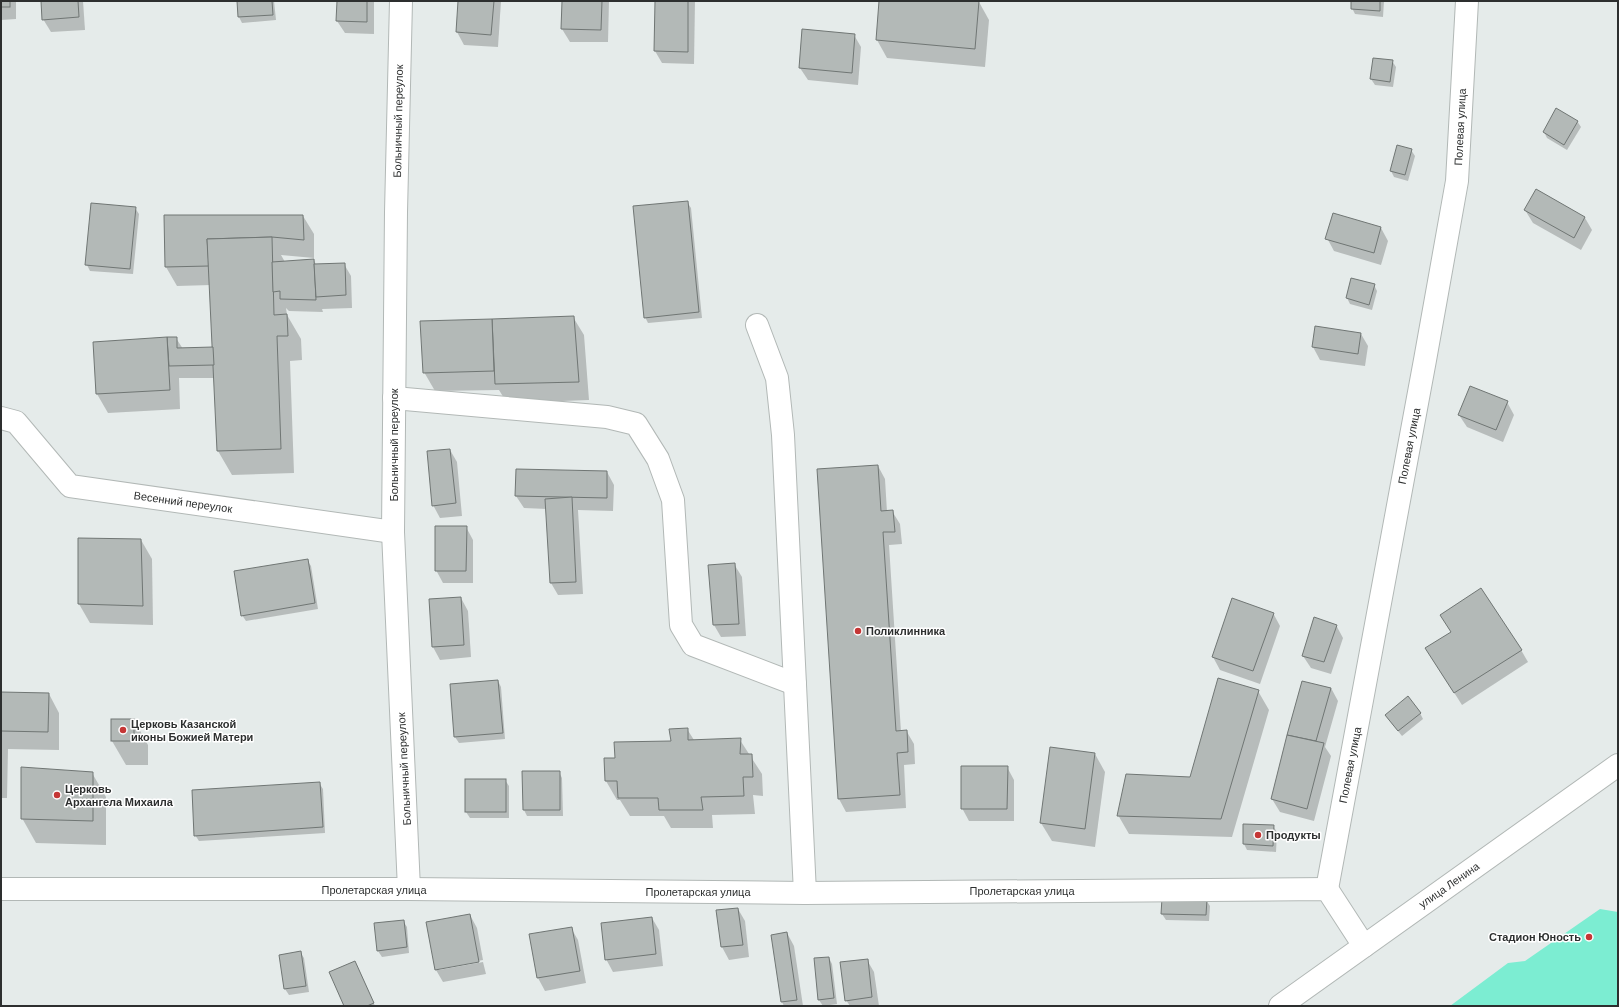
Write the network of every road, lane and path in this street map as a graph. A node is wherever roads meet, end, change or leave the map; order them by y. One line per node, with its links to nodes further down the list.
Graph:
1 (400, 1): 4 (street, Больничный переулок)
2 (1467, 1): 10 (street, Полевая улица)
3 (757, 325): 7 (street)
4 (394, 398): 6 (street, Больничный переулок); 7 (street)
5 (1, 418): 6 (street, Весенний переулок)
6 (393, 532): 11 (street, Больничный переулок)
7 (795, 684): 12 (street)
8 (1618, 765): 13 (street, улица Ленина)
9 (1, 889): 11 (street, Пролетарская улица)
10 (1327, 889): 12 (street, Пролетарская улица); 13 (street)
11 (409, 890): 12 (street, Пролетарская улица)
12 (804, 893)
13 (1364, 946): 14 (street, улица Ленина)
14 (1280, 1006)

